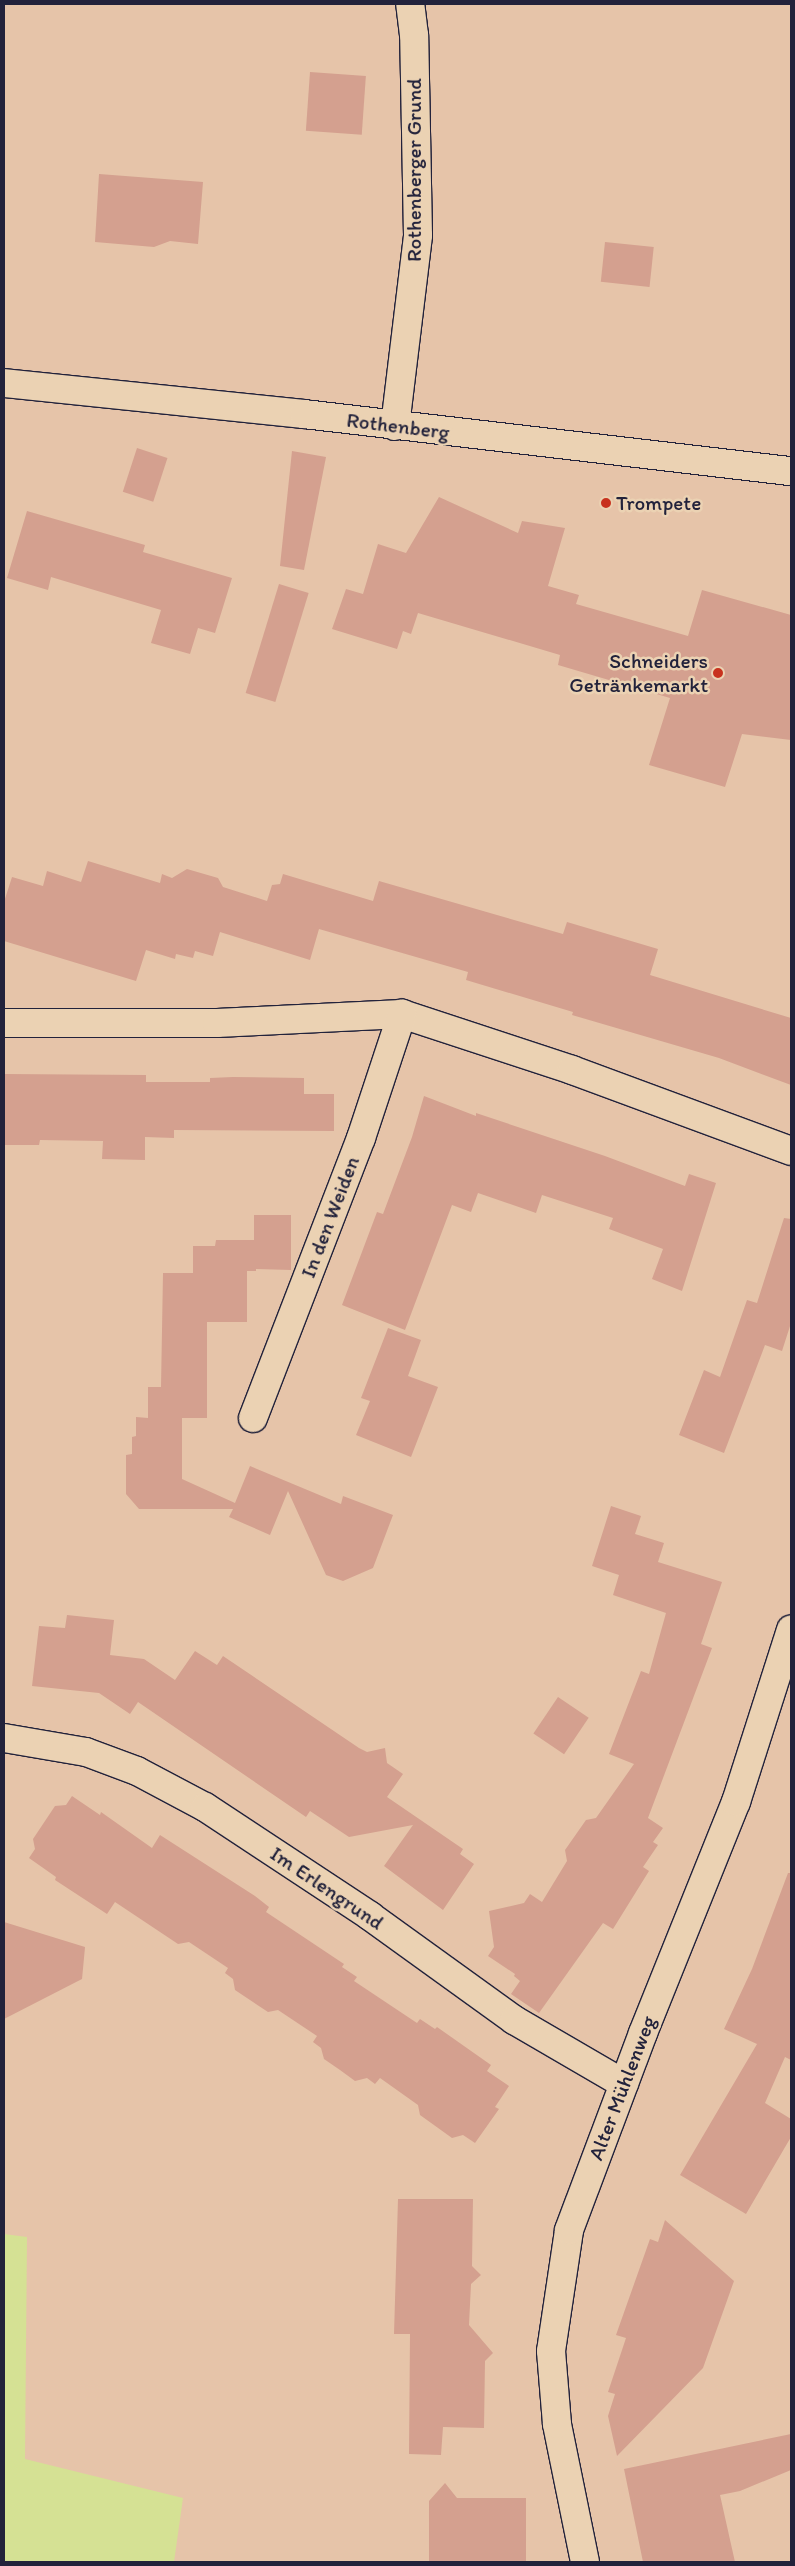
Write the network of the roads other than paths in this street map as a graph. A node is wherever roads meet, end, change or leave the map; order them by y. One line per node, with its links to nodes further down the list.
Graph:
1 (410, 4): 3 (street, Rothenberger Grund)
2 (4, 383): 3 (street, Rothenberg)
3 (395, 426): 4 (street, Rothenberg)
4 (791, 471)
5 (402, 1014): 6 (street); 7 (street); 8 (street, In den Weiden)
6 (4, 1023)
7 (791, 1151)
8 (253, 1418)
9 (791, 1630): 11 (street, Alter Mühlenweg)
10 (5, 1740): 11 (street, Im Erlengrund)
11 (624, 2084): 12 (street, Alter Mühlenweg)
12 (585, 2562)

